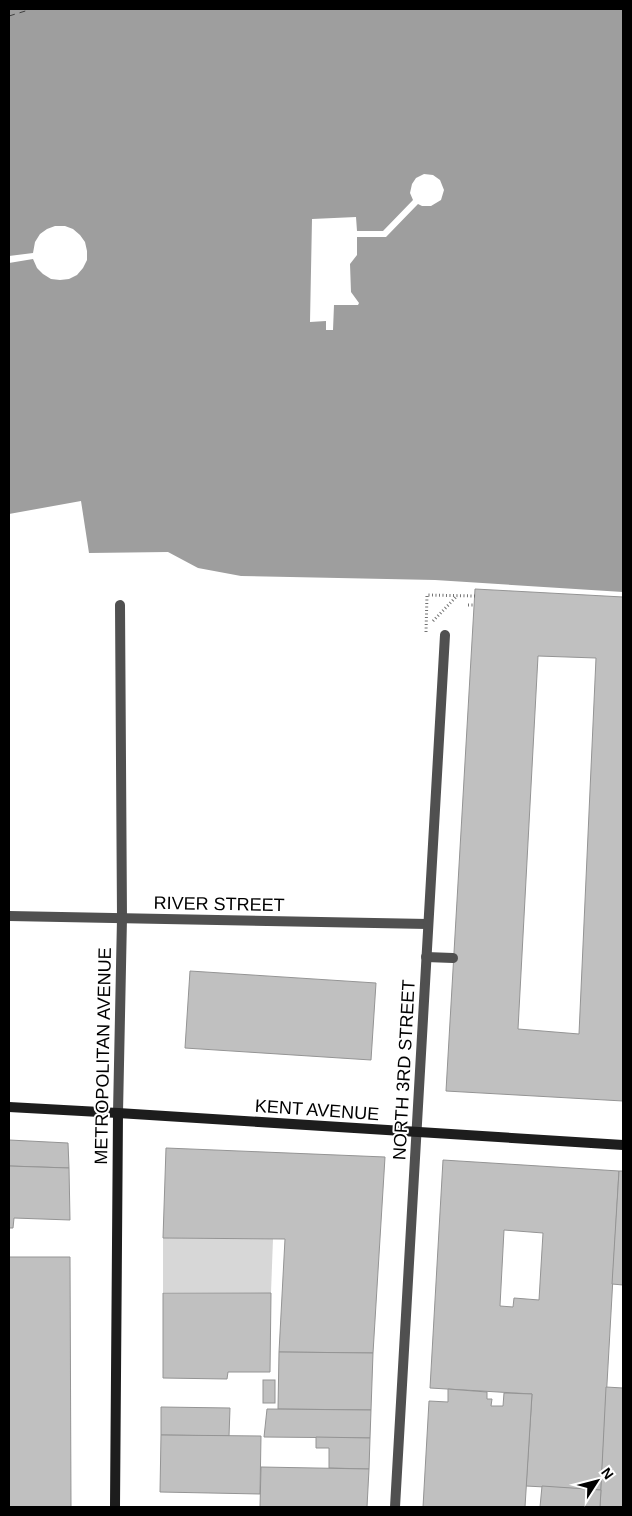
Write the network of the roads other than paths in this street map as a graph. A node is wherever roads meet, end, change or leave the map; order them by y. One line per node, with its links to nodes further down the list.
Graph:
1 (120, 605): 4 (street, METROPOLITAN AVENUE)
2 (444, 635): 5 (street, NORTH 3RD STREET)
3 (9, 916): 4 (street, RIVER STREET)
4 (122, 918): 5 (street, RIVER STREET); 9 (street, METROPOLITAN AVENUE)
5 (428, 924): 6 (street, NORTH 3RD STREET)
6 (426, 957): 7 (street); 10 (street, NORTH 3RD STREET)
7 (453, 958)
8 (9, 1107): 9 (main road, KENT AVENUE)
9 (118, 1113): 10 (main road, KENT AVENUE); 12 (main road, METROPOLITAN AVENUE)
10 (416, 1133): 11 (main road, KENT AVENUE); 13 (street, NORTH 3RD STREET)
11 (623, 1146)
12 (115, 1507)
13 (395, 1507)

